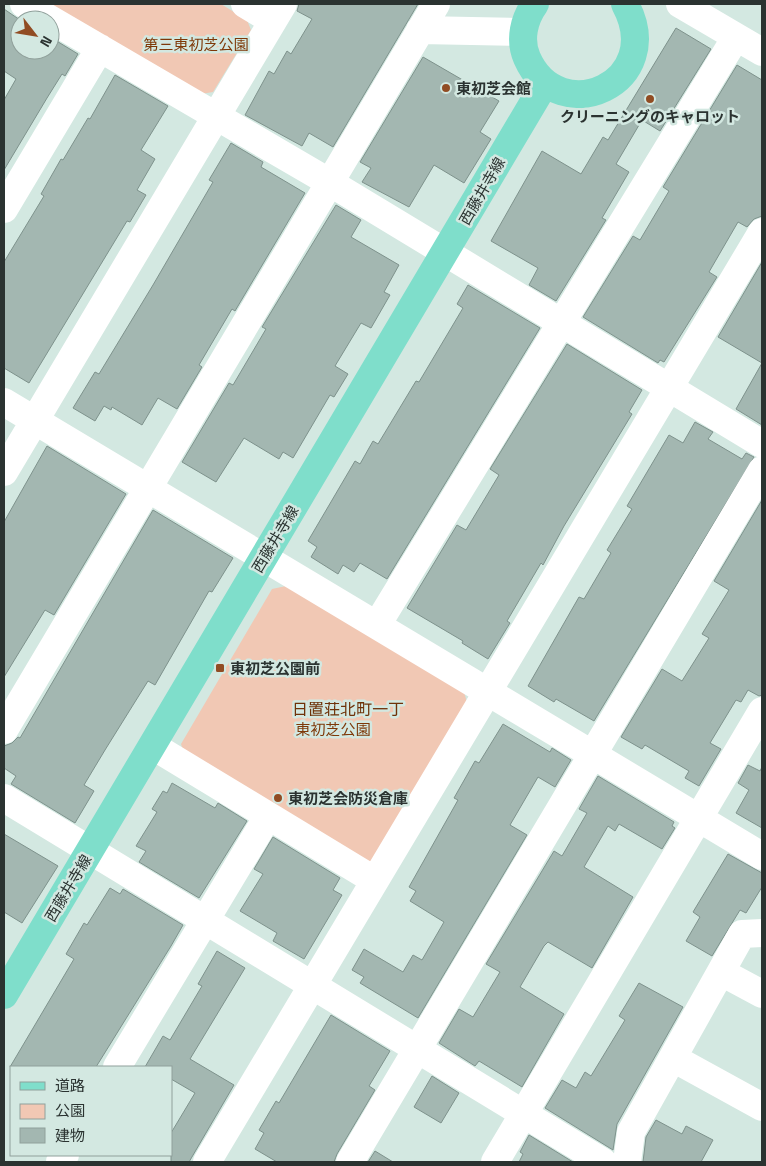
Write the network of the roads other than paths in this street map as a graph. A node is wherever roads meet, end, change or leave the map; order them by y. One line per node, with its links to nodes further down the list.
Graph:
1 (24, 4): 11 (street)
2 (245, 4): 7 (street)
3 (436, 4): 8 (street)
4 (535, 4): 9 (main road)
5 (625, 4): 13 (main road)
6 (680, 4): 10 (street)
7 (278, 12): 14 (street)
8 (420, 30): 9 (street); 15 (street)
9 (523, 32): 13 (main road)
10 (736, 37): 12 (street); 19 (street)
11 (100, 48): 14 (street); 16 (street)
12 (762, 52)
13 (545, 83): 18 (main road, 西藤井寺線)
14 (216, 116): 15 (street); 22 (street)
15 (329, 182): 18 (street); 26 (street)
16 (4, 209)
17 (762, 232): 20 (street)
18 (446, 252): 19 (street); 27 (main road, 西藤井寺線)
19 (562, 322): 20 (street); 28 (street)
20 (670, 388): 23 (street); 29 (street)
21 (4, 402): 22 (street)
22 (34, 420): 25 (street); 26 (street)
23 (762, 444)
24 (762, 470): 33 (street)
25 (4, 472)
26 (148, 488): 27 (street); 31 (street)
27 (264, 557): 28 (street); 32 (main road, 西藤井寺線)
28 (377, 625): 29 (street)
29 (489, 692): 33 (street); 39 (street)
30 (762, 712): 36 (street)
31 (4, 730)
32 (152, 746): 35 (street); 37 (main road, 西藤井寺線)
33 (594, 755): 36 (street); 46 (street)
34 (4, 798): 37 (street)
35 (268, 816): 39 (street); 40 (street)
36 (699, 818): 38 (street); 50 (street)
37 (91, 851): 40 (street); 45 (main road, 西藤井寺線)
38 (762, 856)
39 (374, 880): 43 (street)
40 (205, 921): 43 (street); 48 (street)
41 (762, 933): 42 (street)
42 (721, 972): 44 (street); 47 (street)
43 (311, 985): 46 (street); 51 (street)
44 (762, 994)
45 (4, 995)
46 (417, 1049): 50 (street); 52 (street)
47 (673, 1058): 49 (street); 55 (street)
48 (118, 1066)
49 (762, 1107)
50 (524, 1114): 53 (street); 54 (street)
51 (207, 1162)
52 (350, 1162)
53 (494, 1162)
54 (603, 1162)
55 (627, 1162)

